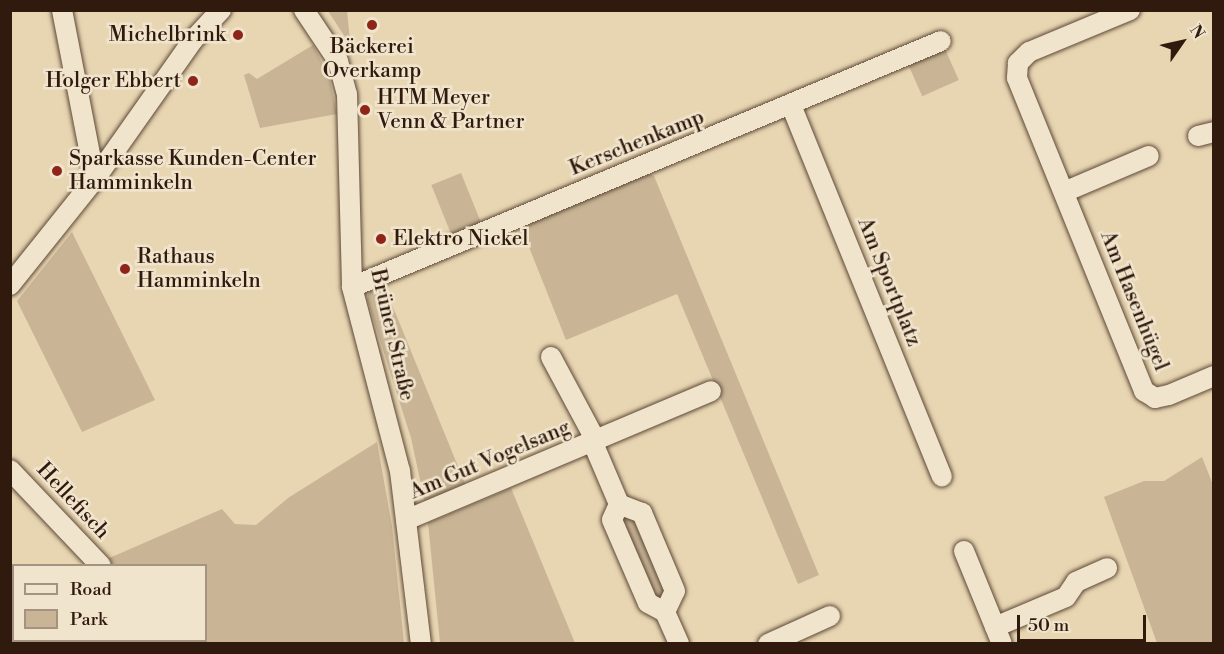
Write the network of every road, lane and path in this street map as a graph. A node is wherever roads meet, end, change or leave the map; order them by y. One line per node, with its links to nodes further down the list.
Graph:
1 (62, 10): 8 (street)
2 (221, 10): 8 (street)
3 (304, 10): 11 (street, Brüner Straße)
4 (1130, 10): 9 (street, Am Hasenhügel)
5 (941, 41): 6 (street, Kerschenkamp)
6 (791, 105): 11 (street, Kerschenkamp); 17 (street, Am Sportplatz)
7 (1149, 156): 9 (street)
8 (95, 179): 10 (street)
9 (1064, 192): 13 (street, Am Hasenhügel)
10 (10, 285)
11 (352, 287): 19 (street, Brüner Straße)
12 (551, 357): 15 (street, Am Gut Vogelsang)
13 (1214, 376)
14 (711, 391): 15 (street, Am Gut Vogelsang)
15 (595, 442): 18 (street, Am Gut Vogelsang); 19 (street, Am Gut Vogelsang)
16 (10, 470): 21 (street, Hellefisch)
17 (942, 477)
18 (619, 504): 23 (street, Am Gut Vogelsang); 23 (street)
19 (406, 520): 26 (street, Brüner Straße)
20 (964, 551): 25 (street)
21 (99, 564)
22 (1107, 568): 25 (street)
23 (665, 612): 27 (street, Am Gut Vogelsang)
24 (830, 616): 28 (street)
25 (999, 635)
26 (421, 644)
27 (679, 644)
28 (768, 644)

